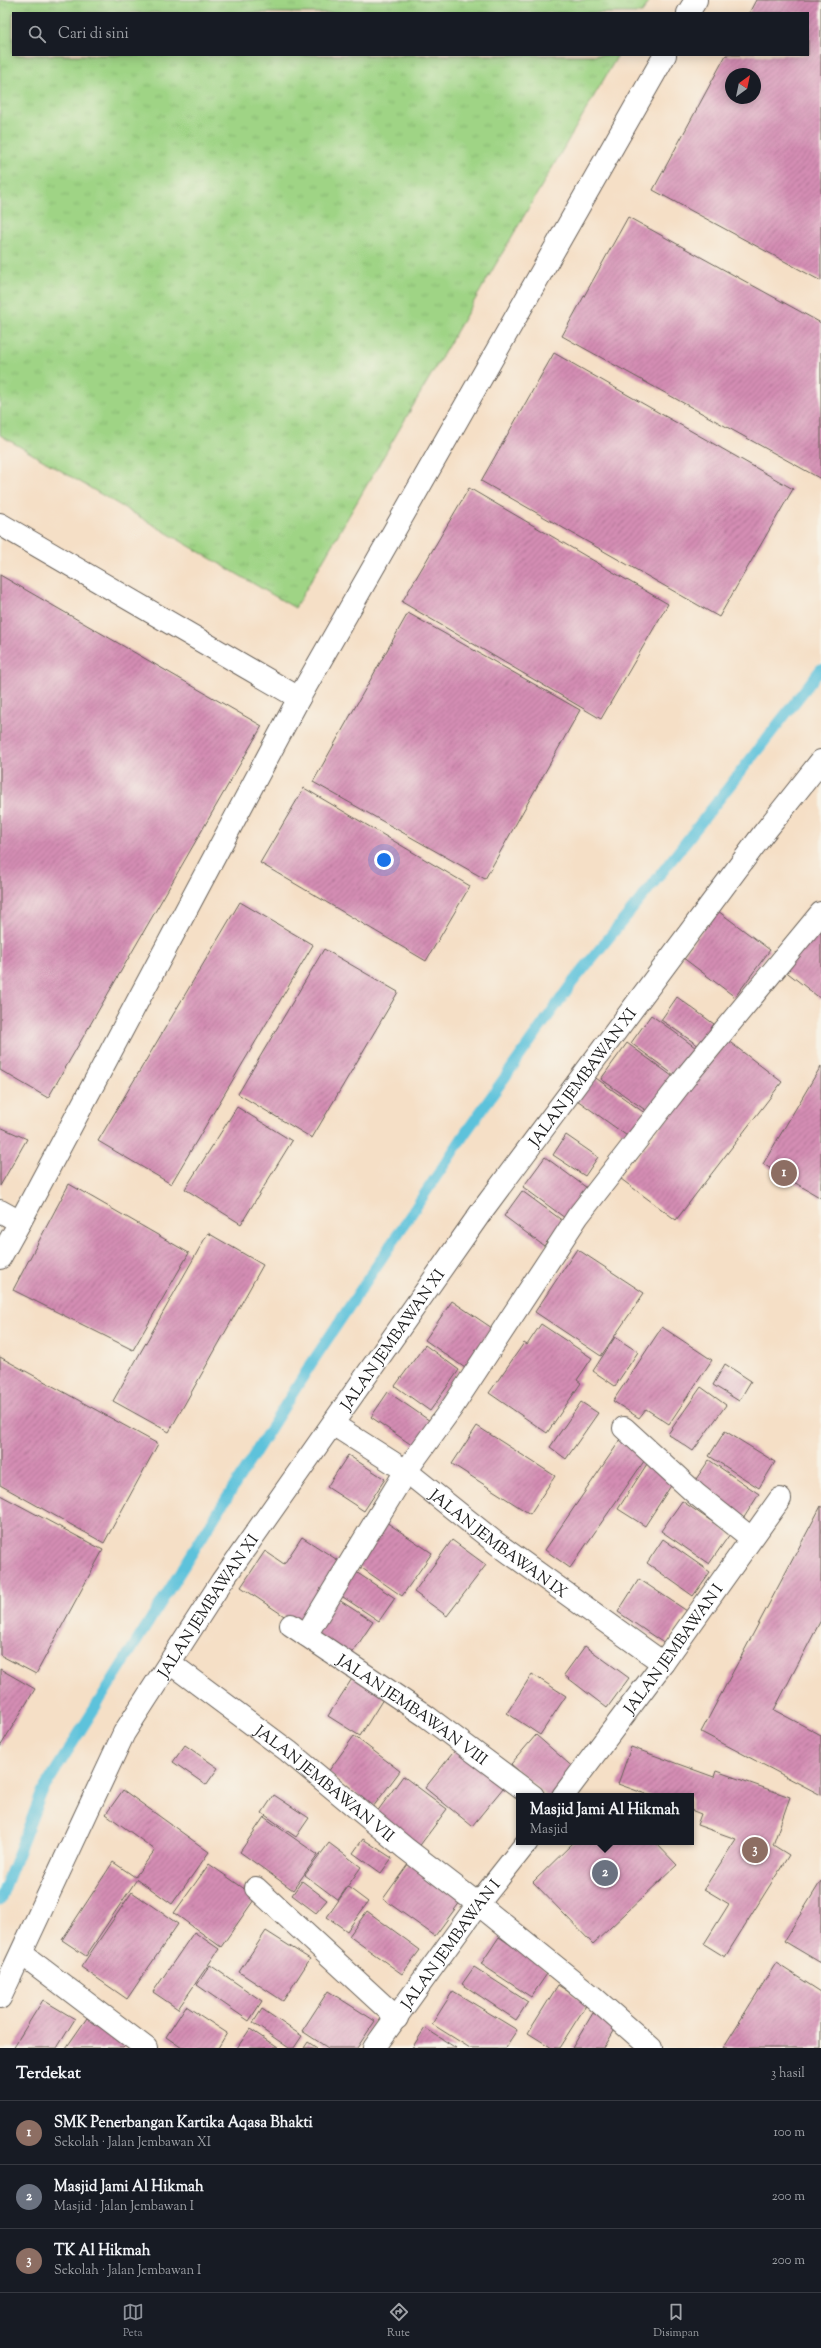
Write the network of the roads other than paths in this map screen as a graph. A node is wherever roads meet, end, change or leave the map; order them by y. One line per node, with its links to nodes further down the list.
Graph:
1 (696, 0): 2 (street)
2 (689, 12)
3 (664, 56): 5 (street)
4 (0, 524): 5 (street)
5 (299, 698): 9 (street)
6 (821, 761): 11 (street, JALAN JEMBAWAN XI)
7 (821, 913): 13 (street)
8 (0, 1211): 9 (street)
9 (20, 1222): 10 (street)
10 (0, 1258)
11 (334, 1425): 13 (street, JALAN JEMBAWAN IX); 16 (street, JALAN JEMBAWAN XI)
12 (624, 1428): 15 (street)
13 (406, 1472): 17 (street, JALAN JEMBAWAN IX); 18 (street, JALAN JEMBAWAN VIII)
14 (780, 1499): 15 (street, JALAN JEMBAWAN I)
15 (751, 1538): 17 (street, JALAN JEMBAWAN I)
16 (170, 1663): 22 (street, JALAN JEMBAWAN VII); 23 (street, JALAN JEMBAWAN XI)
17 (663, 1663): 19 (street, JALAN JEMBAWAN I)
18 (529, 1793)
19 (565, 1793)
20 (525, 1845): 22 (street, JALAN JEMBAWAN I)
21 (256, 1888): 25 (street)
22 (478, 1904): 25 (street, JALAN JEMBAWAN I); 26 (street, JALAN JEMBAWAN VII)
23 (22, 1954): 24 (street); 27 (street)
24 (0, 1998)
25 (397, 2018): 28 (street, JALAN JEMBAWAN I)
26 (644, 2045)
27 (146, 2048)
28 (374, 2048)

